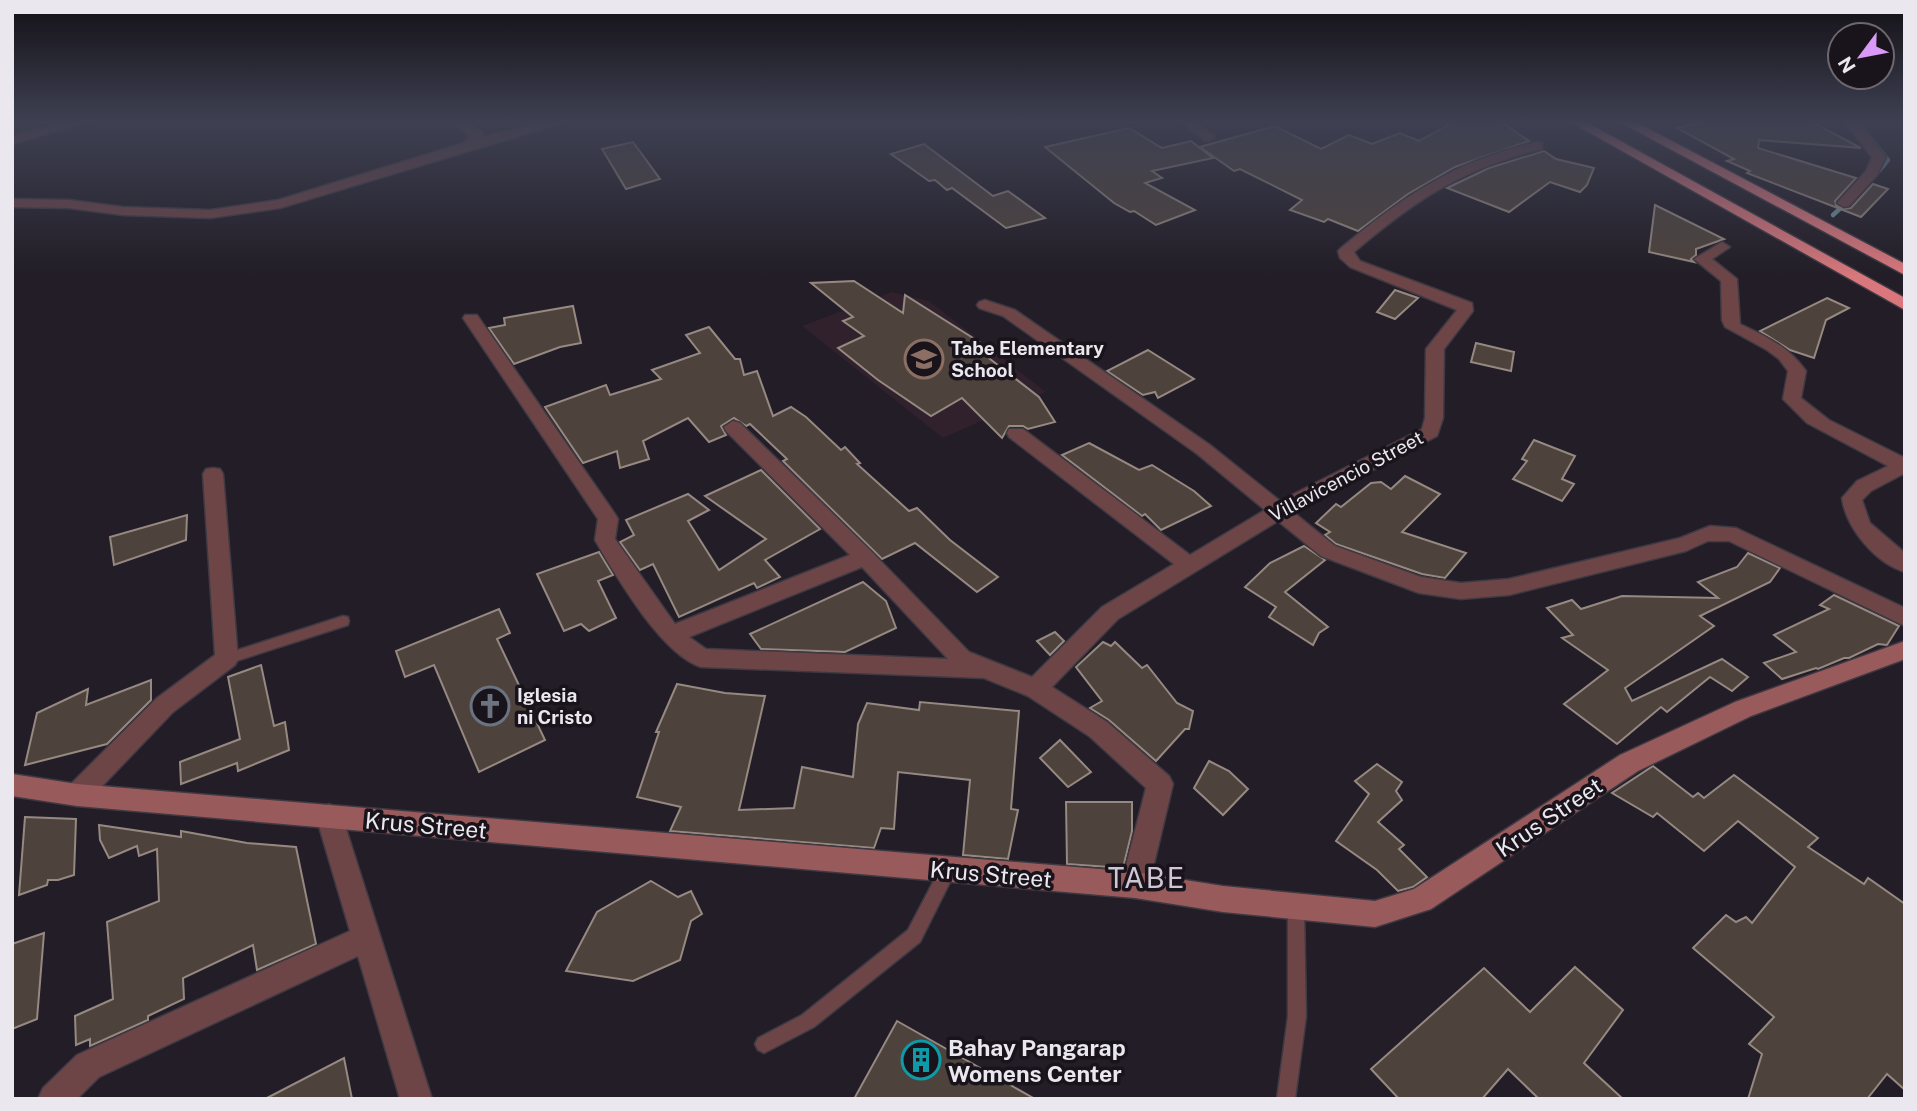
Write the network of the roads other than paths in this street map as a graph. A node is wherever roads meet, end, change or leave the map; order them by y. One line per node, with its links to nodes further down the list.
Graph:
1 (382, 173): 6 (street)
2 (1454, 173): 17 (street, Villavicencio Street)
3 (1668, 173): 11 (highway)
4 (1722, 173): 9 (highway)
5 (1871, 173): 7 (street)
6 (12, 202)
7 (1844, 203)
8 (1722, 247): 15 (street)
9 (1905, 270)
10 (985, 305): 17 (street)
11 (1905, 305)
12 (471, 317): 23 (street)
13 (733, 427): 18 (street)
14 (1016, 433): 20 (street)
15 (1904, 466): 19 (street)
16 (213, 474): 25 (street)
17 (1281, 510): 20 (street, Villavicencio Street); 21 (street)
18 (865, 557): 23 (street); 26 (street)
19 (1905, 564)
20 (1189, 565): 27 (street, Villavicencio Street)
21 (1905, 618)
22 (343, 621): 25 (lane)
23 (670, 635): 26 (street)
24 (1905, 650): 33 (main road, Krus Street)
25 (227, 659): 29 (street)
26 (992, 671): 27 (street)
27 (1036, 689): 32 (street)
28 (12, 785): 29 (main road, Krus Street)
29 (77, 795): 30 (main road, Krus Street)
30 (329, 816): 31 (main road, Krus Street); 34 (street)
31 (948, 870): 32 (main road, Krus Street); 35 (lane)
32 (1135, 886): 33 (main road, Krus Street)
33 (1296, 907): 38 (lane)
34 (366, 938): 36 (street); 37 (street)
35 (764, 1044)
36 (54, 1099)
37 (416, 1099)
38 (1286, 1099)

